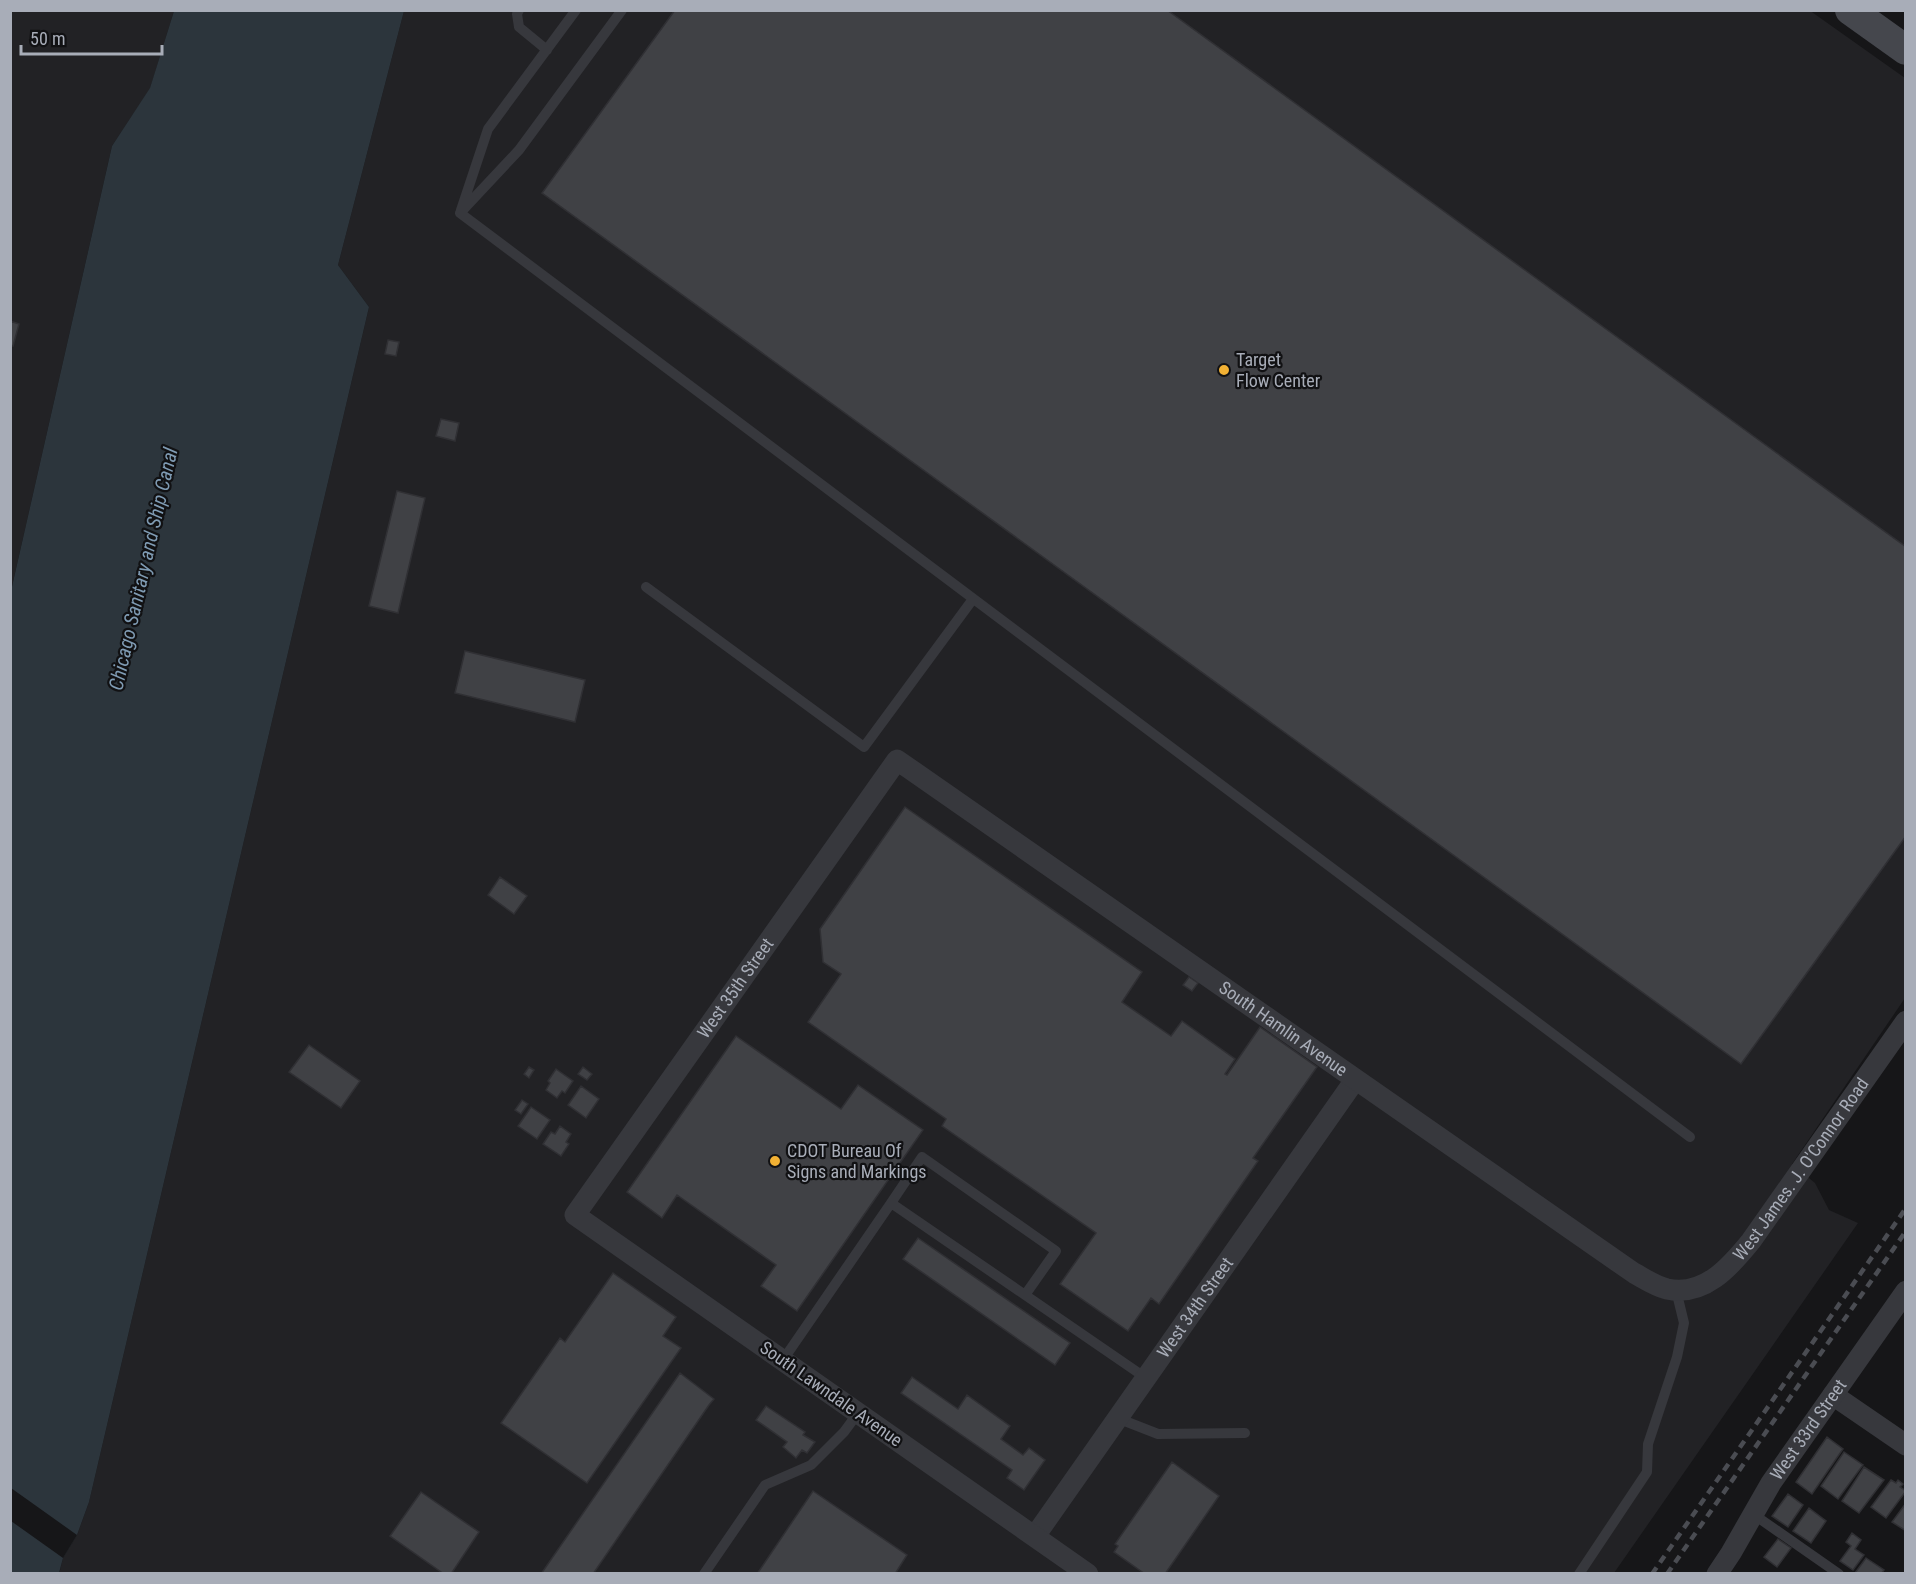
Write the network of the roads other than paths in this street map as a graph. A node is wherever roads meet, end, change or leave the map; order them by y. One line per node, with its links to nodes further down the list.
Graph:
1 (519, 10): 5 (lane)
2 (576, 10): 5 (lane)
3 (622, 10): 7 (lane)
4 (1850, 10): 6 (main road)
5 (547, 50): 7 (lane)
6 (1905, 50)
7 (460, 213): 9 (lane)
8 (646, 587): 9 (lane)
9 (974, 599): 13 (lane)
10 (897, 760): 12 (street, South Hamlin Avenue); 15 (street, West 35th Street)
11 (1905, 1021): 16 (street, West James. J. O'Connor Road)
12 (1355, 1080): 16 (street, South Hamlin Avenue); 20 (street, West 34th Street)
13 (1690, 1137)
14 (891, 1203): 18 (lane); 18 (lane); 19 (lane)
15 (575, 1215): 19 (street, South Lawndale Avenue)
16 (1676, 1290): 30 (lane)
17 (1905, 1291): 21 (street, West 33rd Street)
18 (1026, 1295): 20 (lane)
19 (783, 1360): 22 (street, South Lawndale Avenue)
20 (1146, 1378): 23 (street, West 34th Street)
21 (1833, 1395): 25 (street); 26 (street, West 33rd Street)
22 (858, 1413): 27 (street, South Lawndale Avenue); 28 (lane)
23 (1117, 1418): 24 (lane); 27 (street, West 34th Street)
24 (1245, 1433)
25 (1905, 1445)
26 (1754, 1514): 31 (street, West 33rd Street); 32 (lane)
27 (1035, 1536): 29 (street, South Lawndale Avenue)
28 (704, 1574)
29 (1088, 1574)
30 (1578, 1574)
31 (1717, 1574)
32 (1839, 1574)

